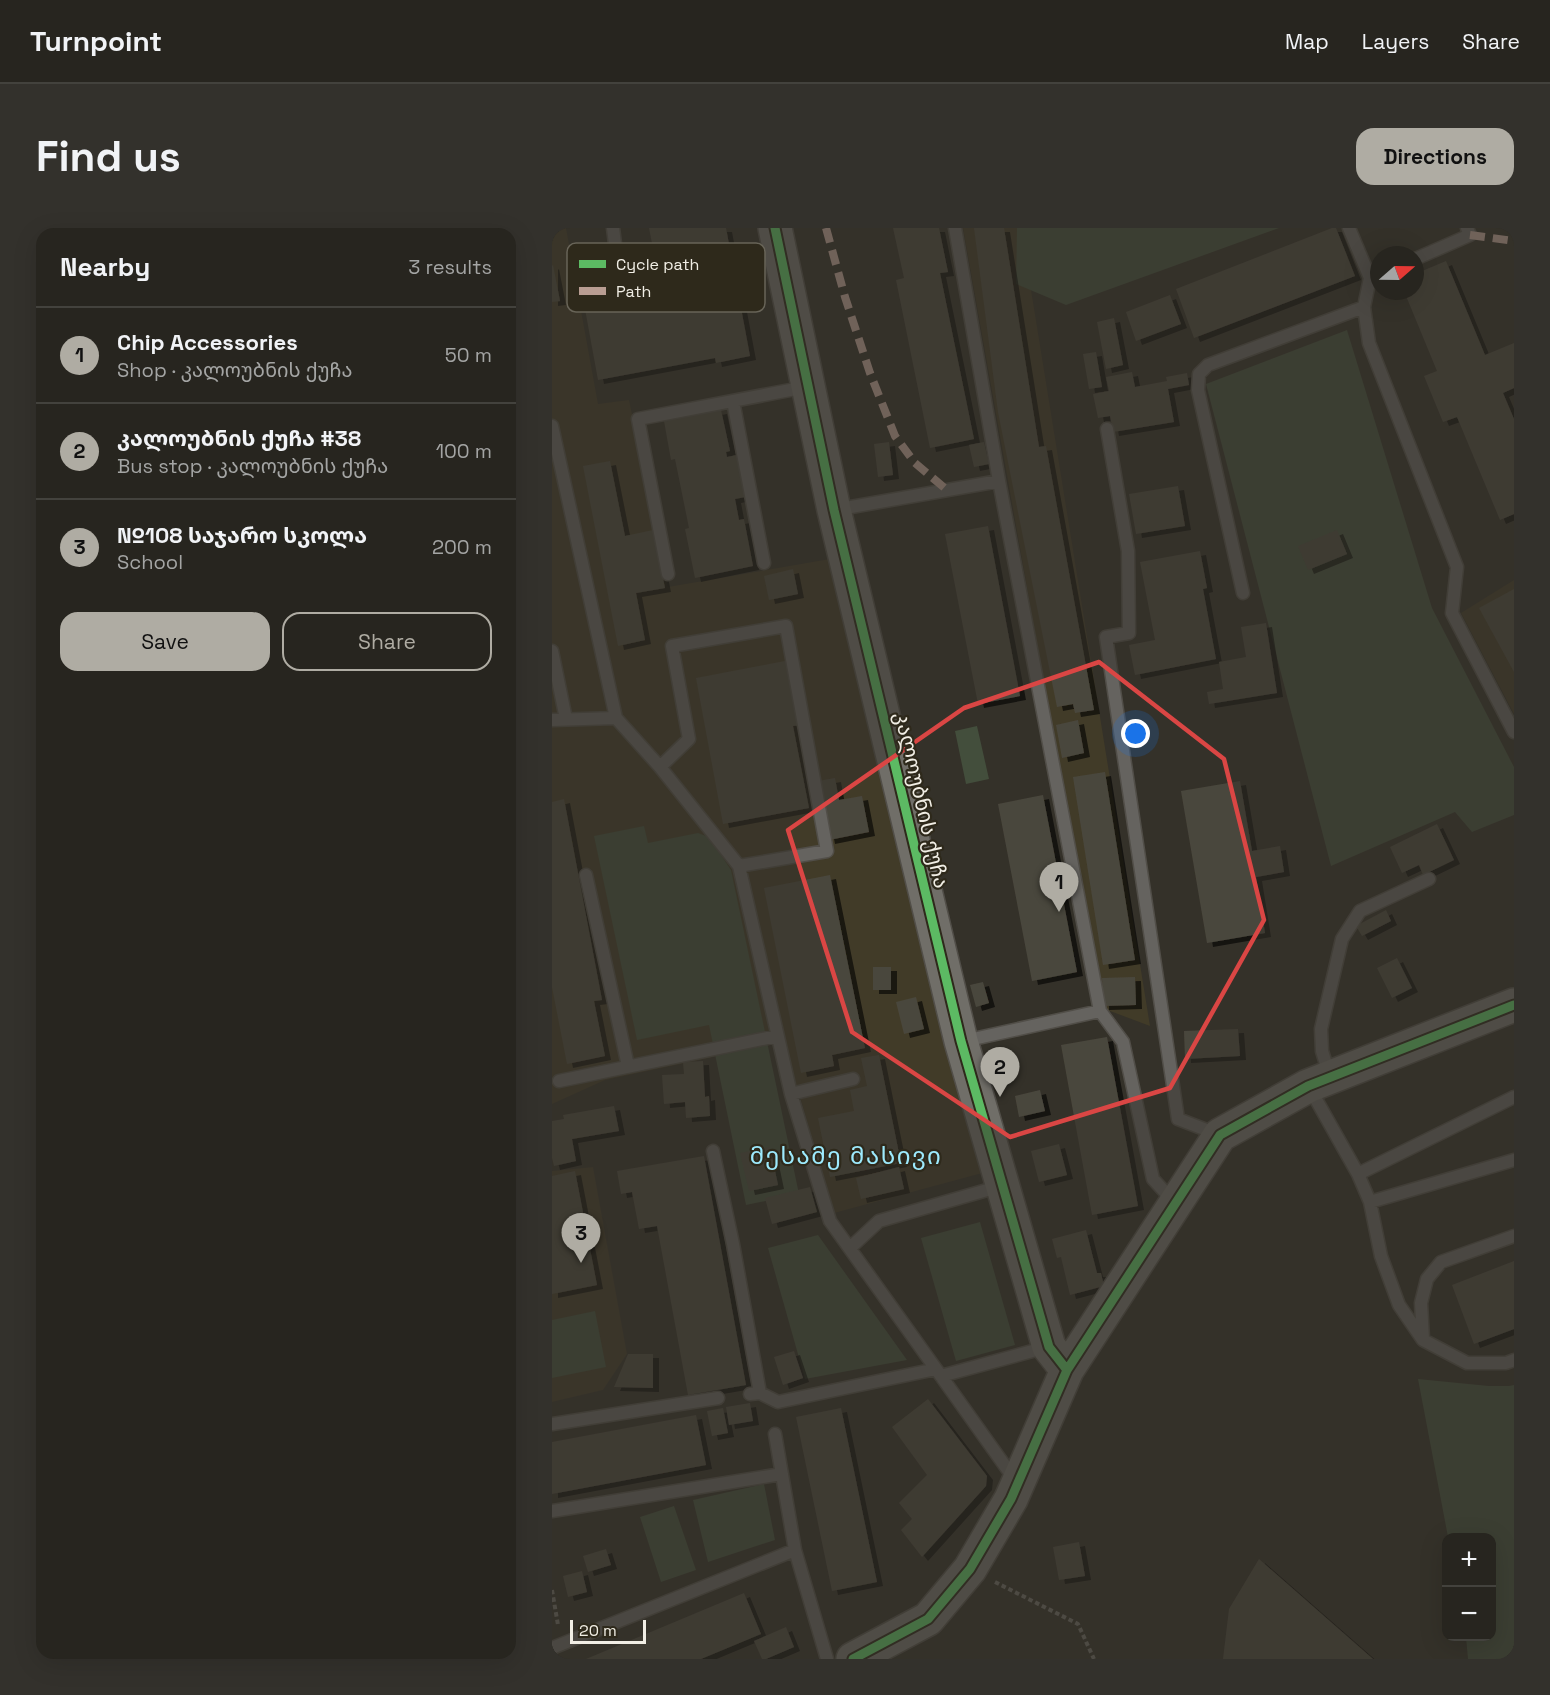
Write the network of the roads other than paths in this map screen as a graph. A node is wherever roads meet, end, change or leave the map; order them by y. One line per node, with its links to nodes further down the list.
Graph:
1 (613, 228): 6 (lane)
2 (775, 228): 11 (street, კალოუბნის ქუჩა)
3 (955, 228): 15 (lane)
4 (1349, 228): 8 (lane)
5 (1467, 228): 7 (lane)
6 (615, 243)
7 (1424, 255)
8 (1370, 268)
9 (1370, 288): 10 (lane)
10 (1364, 307): 19 (lane); 24 (lane)
11 (808, 387): 12 (lane); 16 (street, კალოუბნის ქუჩა)
12 (733, 401): 17 (lane); 18 (lane)
13 (552, 426): 21 (lane)
14 (1107, 429): 39 (lane)
15 (999, 481): 16 (lane); 30 (lane)
16 (834, 510): 32 (street, კალოუბნის ქუჩა)
17 (764, 563)
18 (668, 574)
19 (1243, 593)
20 (552, 651): 23 (lane)
21 (616, 718): 23 (lane); 25 (lane)
22 (552, 720): 23 (lane)
23 (566, 720)
24 (1514, 732)
25 (660, 767): 26 (lane); 26 (lane)
26 (739, 866): 31 (lane)
27 (586, 875): 33 (lane)
28 (1429, 879): 36 (lane)
29 (1514, 1005): 36 (street)
30 (1100, 1011): 32 (lane); 45 (lane)
31 (777, 1036): 33 (lane); 37 (lane)
32 (961, 1041): 43 (street, კალოუბნის ქუჩა)
33 (628, 1066): 35 (lane)
34 (853, 1079): 37 (lane)
35 (559, 1081)
36 (1319, 1082): 39 (street); 42 (lane)
37 (791, 1094): 47 (lane)
38 (1514, 1097): 42 (lane)
39 (1220, 1135): 45 (street)
40 (713, 1151): 51 (lane)
41 (1514, 1160): 44 (lane)
42 (1358, 1174): 44 (lane)
43 (1002, 1186): 47 (lane); 49 (street, კალოუბნის ქუჩა)
44 (1370, 1202): 48 (lane)
45 (1175, 1203): 49 (street)
46 (1514, 1236): 48 (lane)
47 (850, 1248): 51 (lane)
48 (1423, 1340): 50 (lane)
49 (1058, 1358): 51 (lane); 56 (street)
50 (1514, 1360)
51 (938, 1372): 56 (lane)
52 (718, 1398): 53 (lane)
53 (552, 1424)
54 (775, 1434): 55 (lane)
55 (782, 1474): 57 (lane); 58 (lane)
56 (1017, 1484): 61 (street)
57 (552, 1510)
58 (795, 1550): 59 (lane); 60 (lane)
59 (557, 1646)
60 (827, 1659)
61 (853, 1659)

